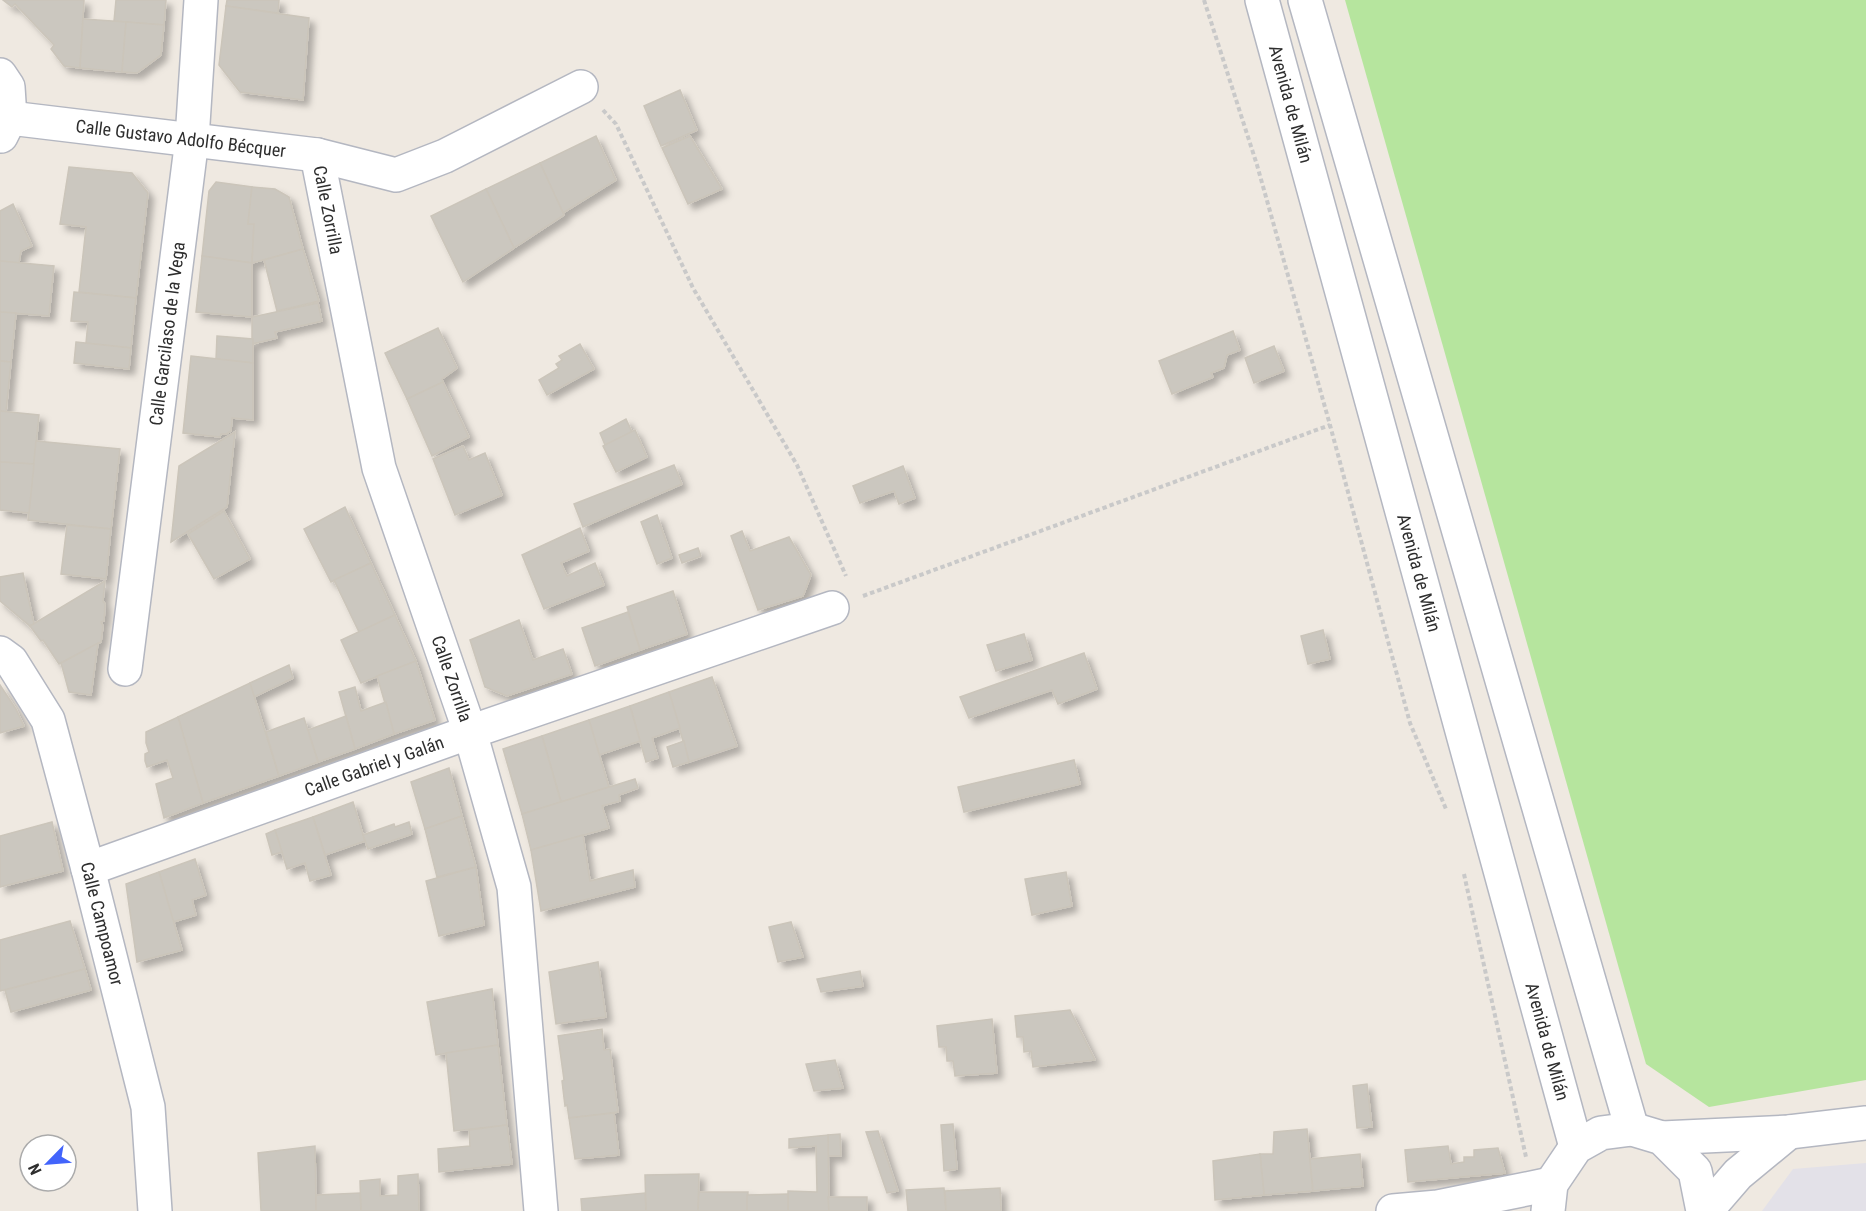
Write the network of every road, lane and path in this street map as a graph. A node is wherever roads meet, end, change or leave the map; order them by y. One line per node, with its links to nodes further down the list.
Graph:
1 (201, 0): 8 (street, Calle Garcilaso de la Vega)
2 (1204, 0): 10 (path)
3 (1262, 0): 21 (street, Avenida de Milán)
4 (1305, 0): 20 (street)
5 (0, 75): 7 (street)
6 (581, 87): 9 (street, Calle Gustavo Adolfo Bécquer); 11 (path)
7 (5, 128): 8 (street, Calle Gustavo Adolfo Bécquer)
8 (192, 139): 9 (street, Calle Gustavo Adolfo Bécquer); 13 (street, Calle Garcilaso de la Vega)
9 (316, 155): 14 (street, Calle Zorrilla)
10 (1330, 425): 11 (path); 15 (path)
11 (843, 603): 14 (street, Calle Gabriel y Galán)
12 (0, 653): 16 (street, Calle Campoamor)
13 (125, 669)
14 (470, 732): 16 (street, Calle Gabriel y Galán); 25 (street, Calle Zorrilla)
15 (1449, 815)
16 (88, 869): 24 (street, Calle Campoamor)
17 (1463, 872): 22 (path)
18 (1866, 1123): 19 (street)
19 (1789, 1132): 20 (street); 27 (street)
20 (1647, 1134): 21 (street); 27 (street)
21 (1576, 1147): 22 (street)
22 (1544, 1194): 23 (street)
23 (1446, 1209): 26 (street)
24 (155, 1211)
25 (541, 1211)
26 (1393, 1211)
27 (1705, 1211)

